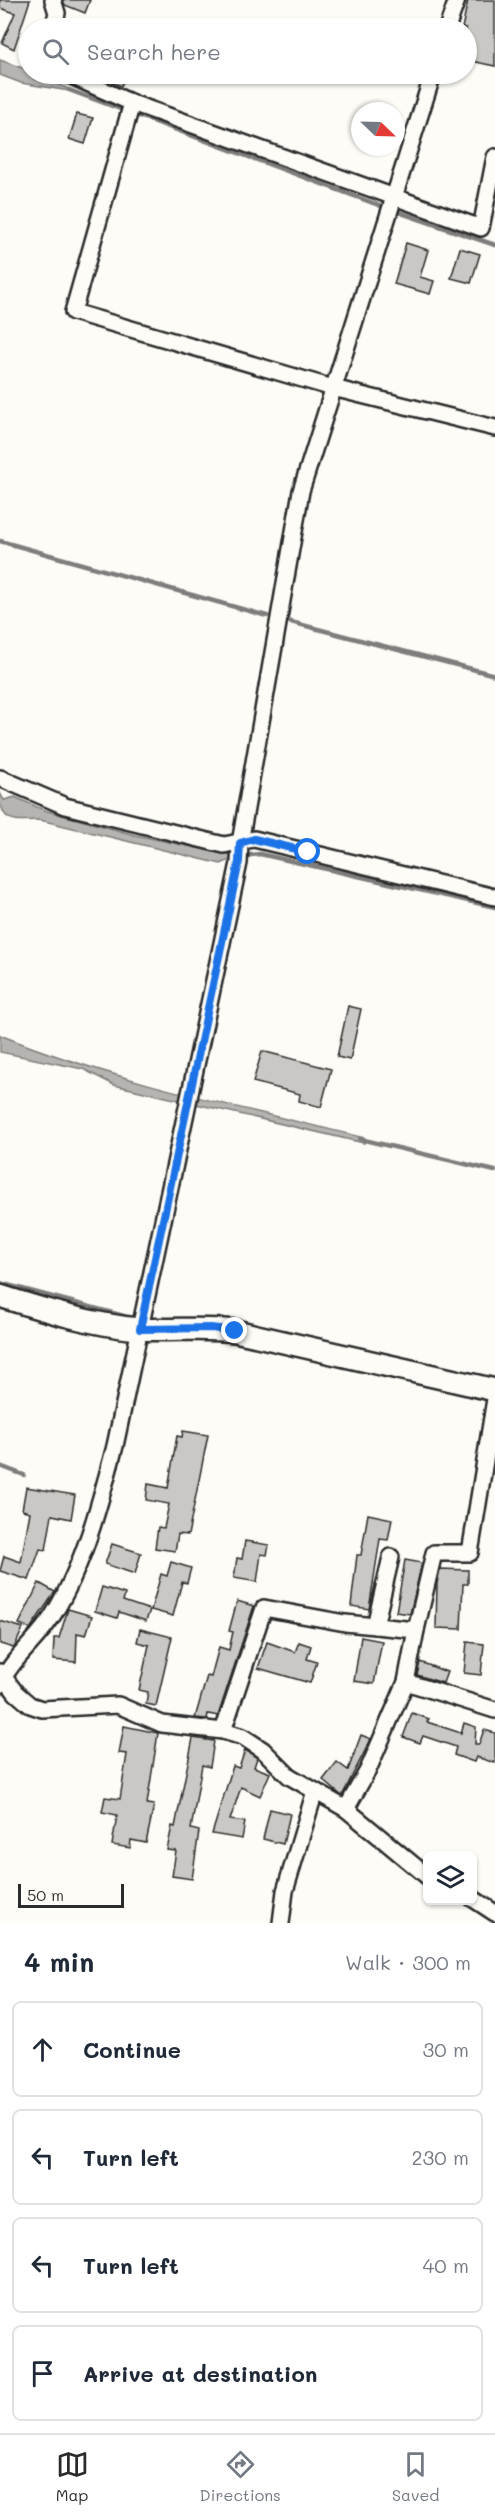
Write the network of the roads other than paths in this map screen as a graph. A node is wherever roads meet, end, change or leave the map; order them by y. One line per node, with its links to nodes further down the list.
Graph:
1 (53, 0): 3 (street)
2 (457, 0): 4 (street)
3 (56, 18)
4 (451, 18)
5 (89, 84): 7 (street)
6 (430, 84): 9 (street)
7 (132, 103): 9 (street); 10 (street)
8 (495, 157): 9 (street)
9 (391, 206): 10 (street)
10 (333, 388): 11 (street); 13 (street)
11 (495, 428)
12 (0, 778): 13 (street)
13 (240, 852): 14 (street); 16 (street)
14 (495, 897)
15 (0, 1296): 16 (street)
16 (140, 1329): 17 (street); 22 (street)
17 (495, 1390)
18 (495, 1399): 21 (street)
19 (391, 1557): 20 (street)
20 (375, 1626): 21 (street); 25 (street)
21 (416, 1630): 23 (street)
22 (1, 1678): 25 (street)
23 (406, 1682): 24 (street); 27 (street)
24 (495, 1710)
25 (223, 1731): 26 (street)
26 (315, 1791): 27 (street); 31 (street)
27 (346, 1809): 28 (street)
28 (423, 1873)
29 (477, 1901): 30 (street)
30 (495, 1912)
31 (281, 1923)

